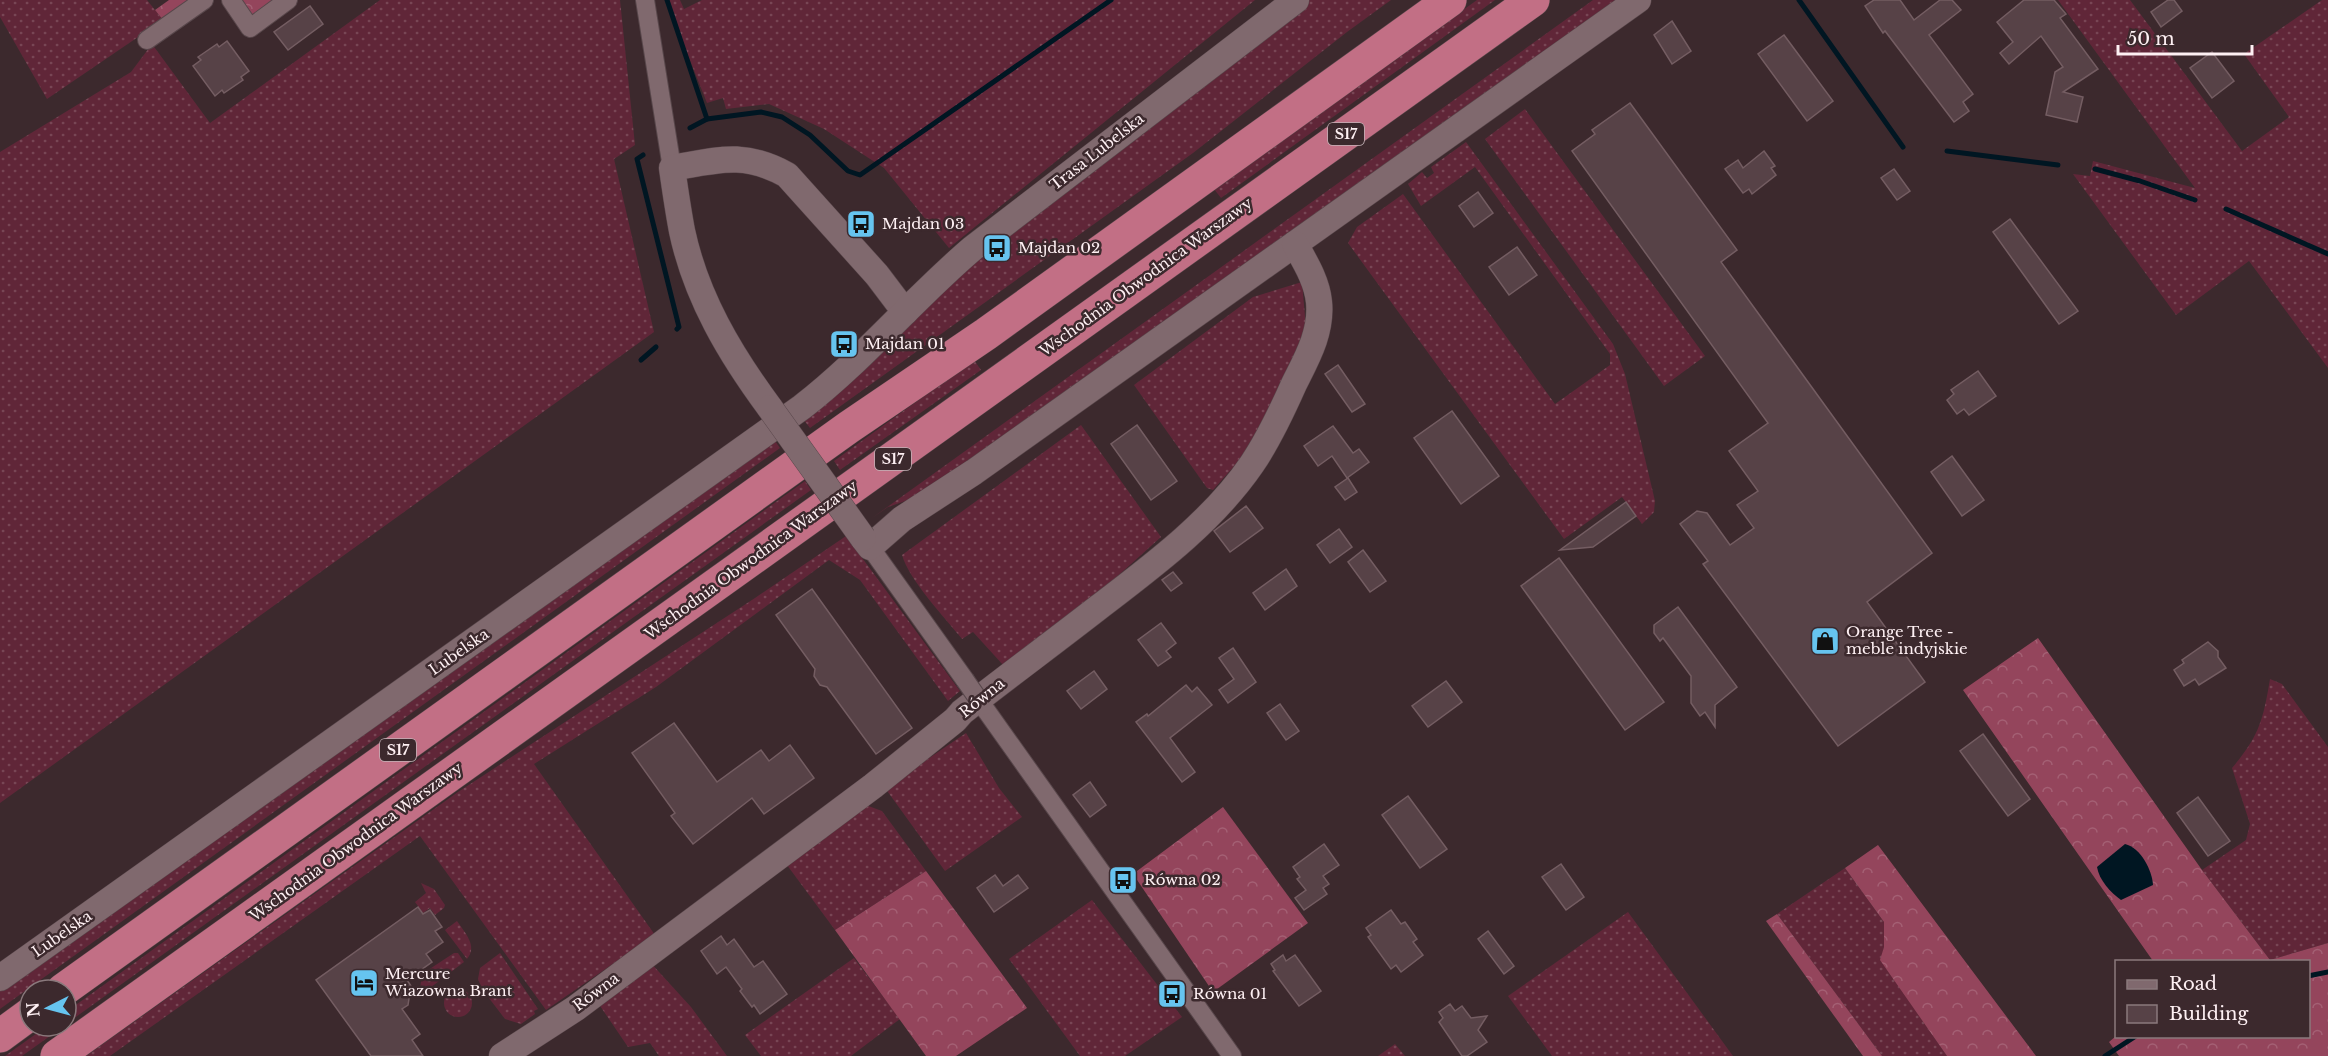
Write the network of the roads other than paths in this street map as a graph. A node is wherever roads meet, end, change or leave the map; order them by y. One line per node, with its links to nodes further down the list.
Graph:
1 (204, 0): 9 (street)
2 (231, 0): 3 (street)
3 (288, 0)
4 (645, 0): 10 (street)
5 (1296, 0): 12 (street, Trasa Lubelska)
6 (1450, 0): 15 (highway, S17)
7 (1533, 0): 18 (highway, Wschodnia Obwodnica Warszawy / S17)
8 (1638, 0): 11 (street)
9 (147, 40)
10 (672, 168): 12 (street); 13 (street, bridge)
11 (1295, 244): 13 (street); 19 (street, Równa)
12 (905, 312): 14 (street, Lubelska)
13 (866, 543): 20 (street, bridge)
14 (0, 978)
15 (78, 979)
16 (18, 1023): 17 (highway)
17 (0, 1036)
18 (57, 1056)
19 (502, 1056)
20 (1232, 1056)

